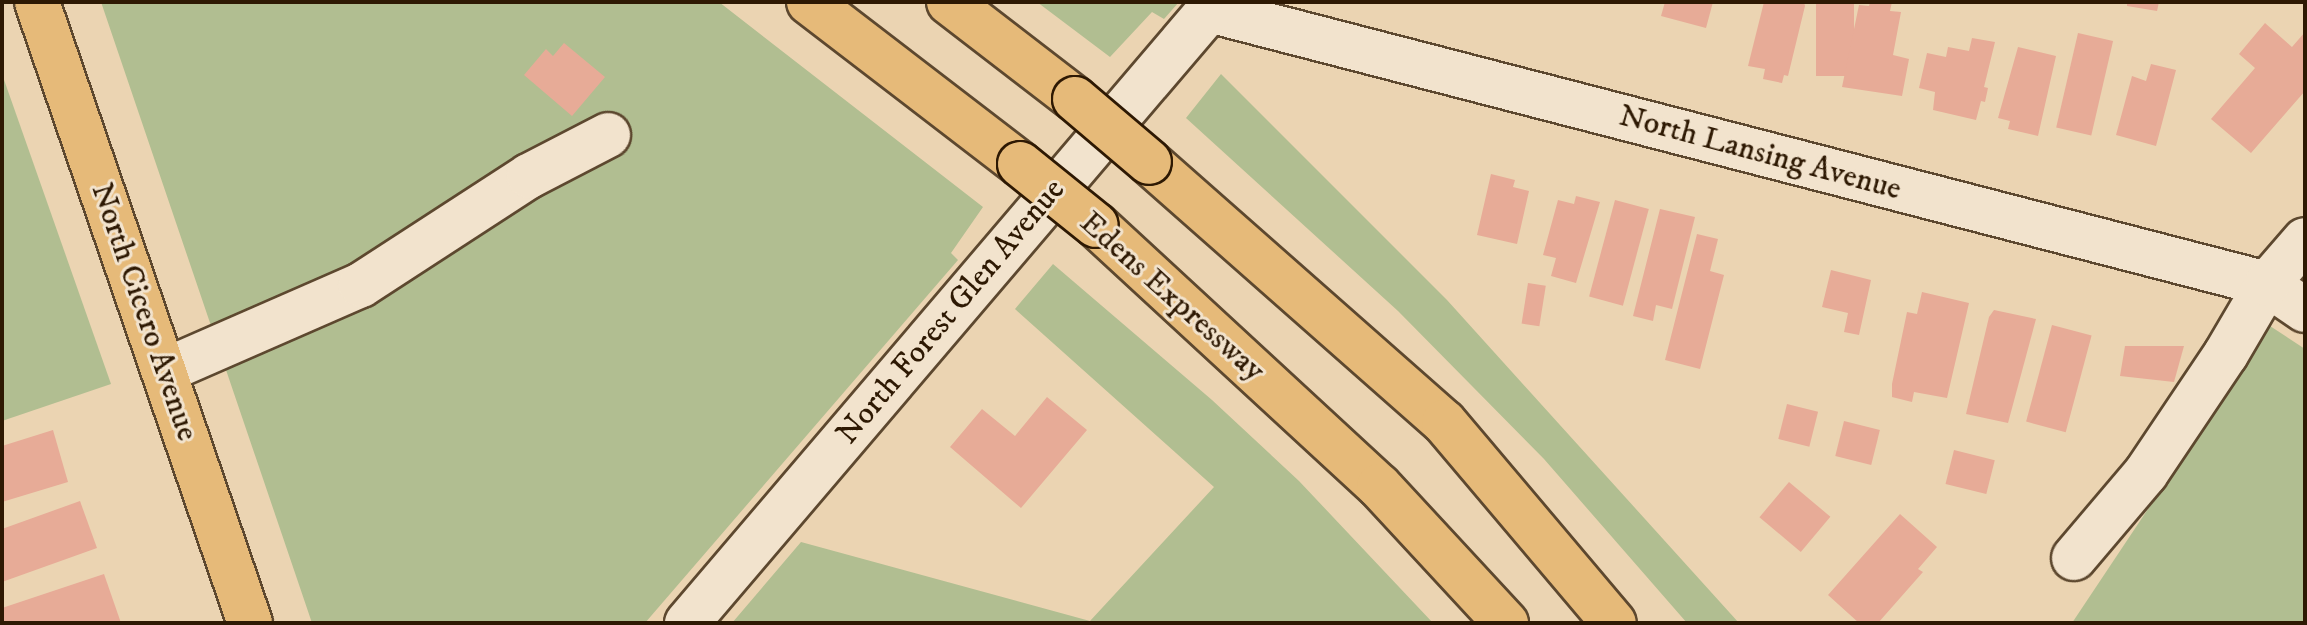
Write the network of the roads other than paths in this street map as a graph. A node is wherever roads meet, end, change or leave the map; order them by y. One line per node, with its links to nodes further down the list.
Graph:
1 (37, 2): 9 (main road, North Cicero Avenue)
2 (809, 2): 13 (main road, Edens Expressway, bridge)
3 (949, 2): 14 (main road, bridge)
4 (1212, 6): 7 (street, North Lansing Avenue); 12 (street, North Forest Glen Avenue)
5 (608, 135): 9 (street)
6 (2305, 240): 7 (street)
7 (2267, 284): 8 (street, North Lansing Avenue); 10 (street)
8 (2305, 310)
9 (164, 371): 11 (main road, North Cicero Avenue)
10 (2074, 558)
11 (250, 623)
12 (687, 623)
13 (1506, 623)
14 (1614, 623)

